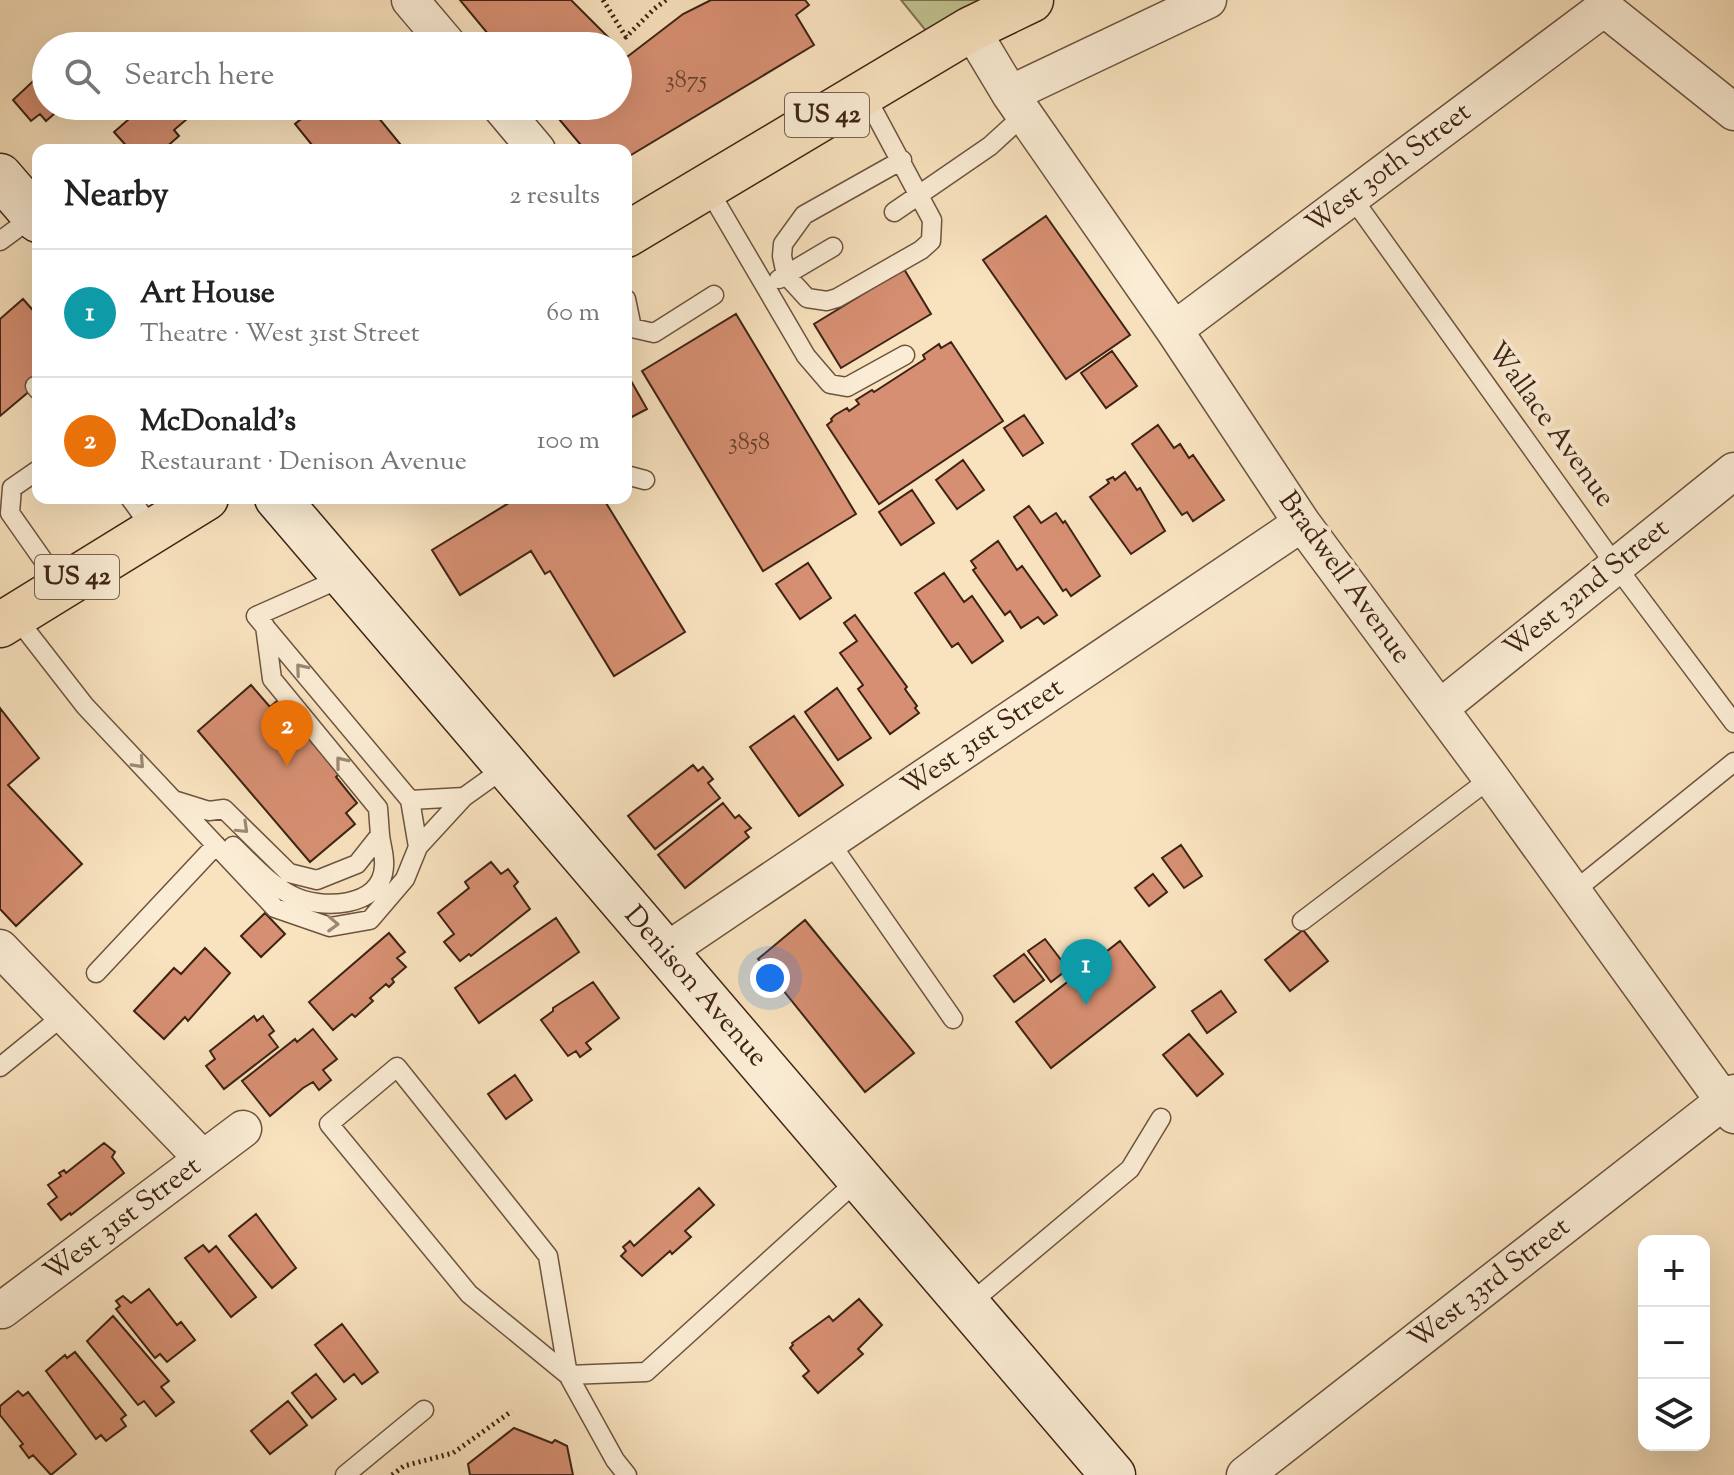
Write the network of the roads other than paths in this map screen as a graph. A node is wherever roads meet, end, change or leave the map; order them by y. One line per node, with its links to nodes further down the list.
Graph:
1 (410, 0): 5 (street)
2 (1031, 0): 4 (main road, US 42)
3 (1208, 0): 7 (street)
4 (971, 29): 6 (main road, US 42); 7 (street, Bradwell Avenue)
5 (437, 32)
6 (864, 93): 11 (lane); 13 (main road, US 42)
7 (1018, 104): 14 (lane); 24 (street, Bradwell Avenue)
8 (1734, 112): 15 (street, West 30th Street)
9 (512, 120): 10 (street)
10 (532, 144)
11 (902, 160): 14 (lane); 20 (lane)
12 (0, 176): 17 (main road)
13 (707, 187): 18 (main road, US 42); 21 (lane)
14 (920, 196): 16 (lane); 20 (lane)
15 (1351, 196): 24 (street, West 30th Street); 34 (lane, Wallace Avenue)
16 (894, 212)
17 (24, 226)
18 (632, 231)
19 (833, 247): 20 (lane)
20 (786, 275): 21 (lane)
21 (766, 286): 25 (lane)
22 (714, 295): 23 (lane)
23 (632, 330)
24 (1174, 330): 33 (street, Bradwell Avenue)
25 (905, 355)
26 (1734, 471): 34 (street, West 32nd Street)
27 (32, 474): 36 (lane)
28 (632, 477): 29 (lane)
29 (645, 480)
30 (182, 504): 32 (main road, US 42)
31 (282, 504): 35 (main road, Denison Avenue)
32 (142, 514): 36 (main road, US 42)
33 (1302, 523): 39 (street, Bradwell Avenue); 49 (street, West 31st Street)
34 (1616, 566): 39 (street, West 32nd Street); 40 (lane, Wallace Avenue)
35 (344, 577): 38 (lane); 42 (main road, Denison Avenue)
36 (62, 587): 37 (main road, US 42)
37 (8, 620): 46 (lane, one-way to 46)
38 (260, 621): 45 (lane, one-way to 38); 48 (lane, one-way to 38)
39 (1440, 708): 43 (street, Bradwell Avenue)
40 (1734, 723)
41 (1734, 762): 52 (lane)
42 (506, 767): 44 (lane); 55 (main road, Denison Avenue)
43 (1491, 778): 52 (street, Bradwell Avenue); 53 (lane)
44 (464, 797): 45 (lane); 51 (lane)
45 (410, 800): 51 (lane)
46 (175, 801): 47 (lane); 50 (lane)
47 (209, 811): 48 (lane, one-way to 48); 48 (lane)
48 (380, 835)
49 (829, 841): 55 (street, West 31st Street); 58 (lane)
50 (216, 845): 51 (lane, one-way to 51); 56 (lane)
51 (418, 847)
52 (1573, 892): 60 (street, Bradwell Avenue)
53 (1302, 921)
54 (0, 948): 57 (street)
55 (665, 952): 64 (main road, Denison Avenue)
56 (96, 973)
57 (64, 1015): 59 (lane); 63 (street)
58 (953, 1019)
59 (0, 1067)
60 (1730, 1104): 72 (street, West 33rd Street)
61 (1161, 1118): 65 (lane)
62 (243, 1129): 63 (street, West 31st Street)
63 (203, 1159): 66 (street, West 31st Street)
64 (859, 1179): 65 (main road, Denison Avenue); 67 (lane)
65 (968, 1305): 71 (main road, Denison Avenue)
66 (2, 1310)
67 (568, 1375): 67 (lane); 70 (lane)
68 (424, 1410): 69 (lane)
69 (345, 1475)
70 (627, 1475)
71 (1113, 1475)
72 (1245, 1475)

